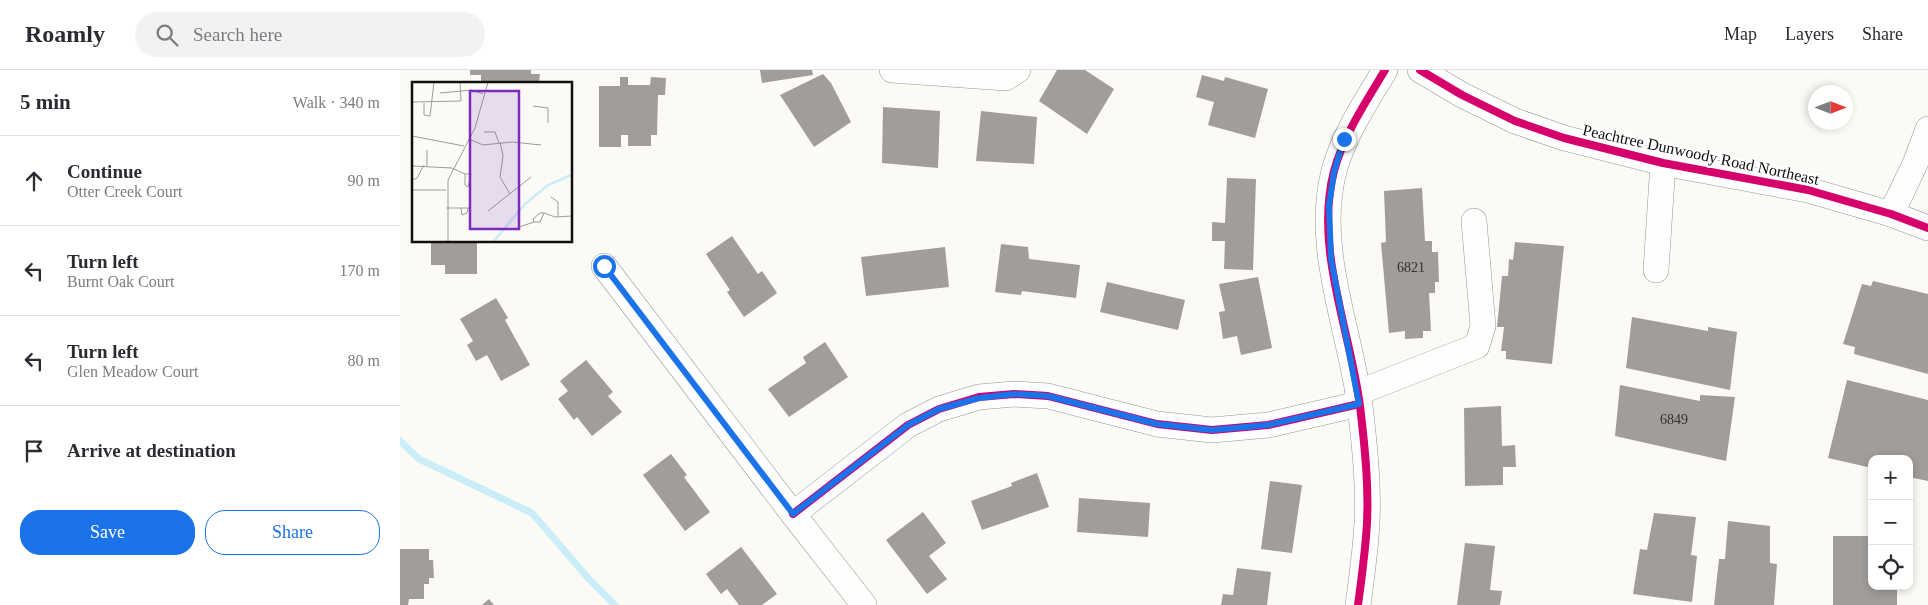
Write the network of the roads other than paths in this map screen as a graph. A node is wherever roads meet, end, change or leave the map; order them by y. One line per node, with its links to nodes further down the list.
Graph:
1 (892, 70): 2 (street)
2 (1018, 70)
3 (1385, 70): 12 (street)
4 (1420, 70): 6 (street, Peachtree Dunwoody Road Northeast)
5 (1928, 129): 7 (street)
6 (1663, 163): 7 (street, Peachtree Dunwoody Road Northeast); 11 (street)
7 (1891, 214): 9 (street, Peachtree Dunwoody Road Northeast)
8 (1474, 221): 12 (street)
9 (1928, 228)
10 (604, 266): 13 (street)
11 (1656, 270)
12 (1358, 398): 13 (street); 15 (street)
13 (793, 514): 14 (street)
14 (864, 605)
15 (1358, 605)

